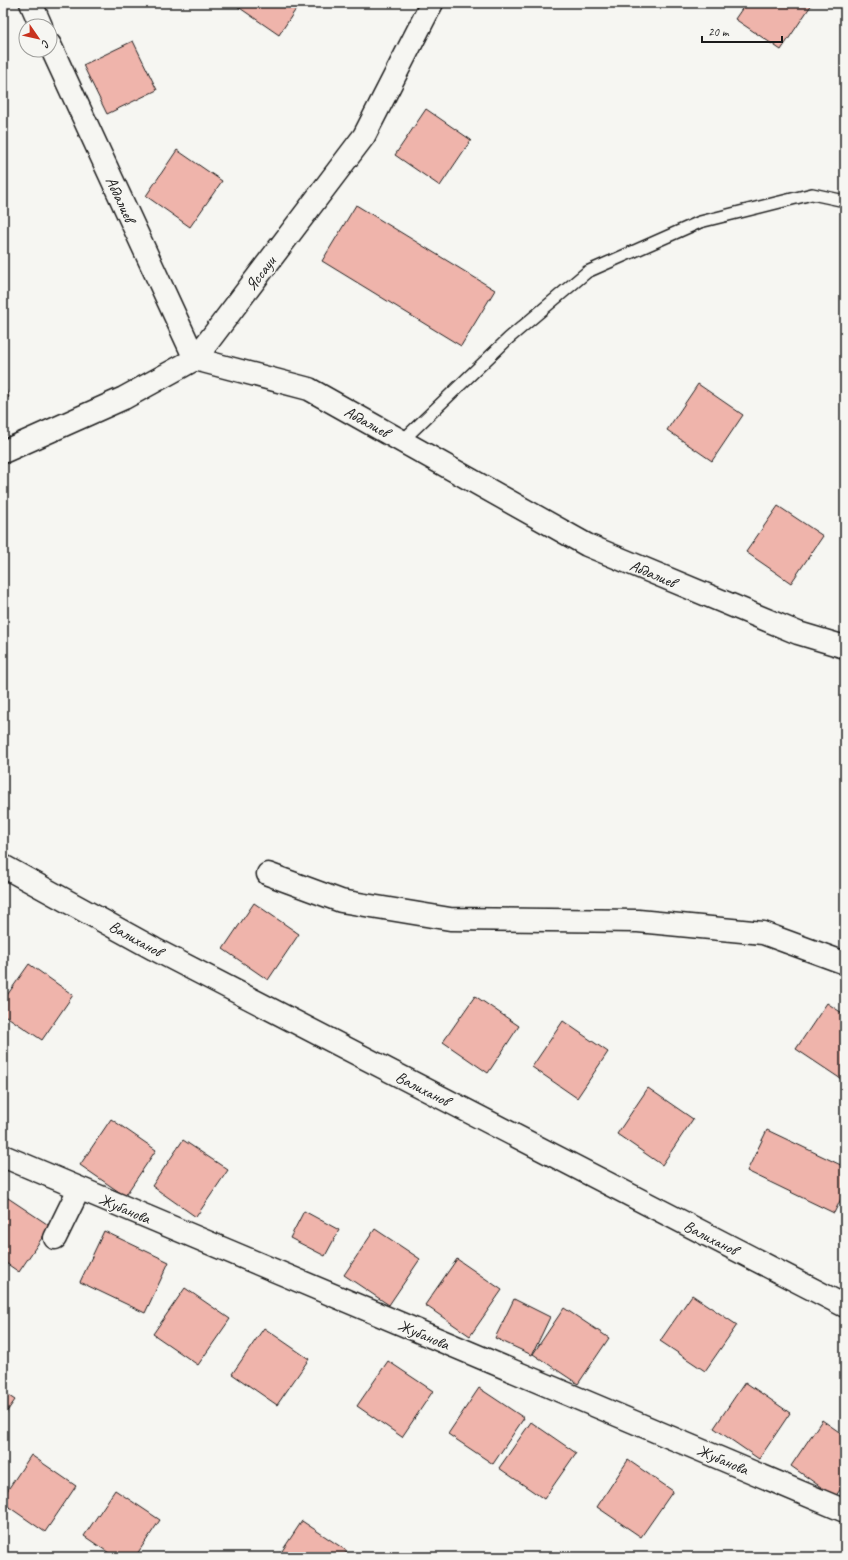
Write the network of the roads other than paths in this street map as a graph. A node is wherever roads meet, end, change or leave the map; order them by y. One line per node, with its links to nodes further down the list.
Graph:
1 (31, 3): 3 (street)
2 (432, 3): 6 (street, Яссауи)
3 (38, 18)
4 (56, 58): 6 (street, Абдалиев)
5 (845, 201): 7 (lane)
6 (195, 359): 7 (street, Абдалиев); 8 (street, Яссауи)
7 (402, 441): 9 (street, Абдалиев)
8 (3, 452)
9 (845, 647)
10 (3, 866): 16 (street, Валиханов)
11 (268, 874): 12 (street)
12 (845, 963)
13 (3, 1156): 14 (street, Жубанова)
14 (79, 1189): 15 (street); 17 (street, Жубанова)
15 (56, 1238)
16 (845, 1306)
17 (845, 1511)

